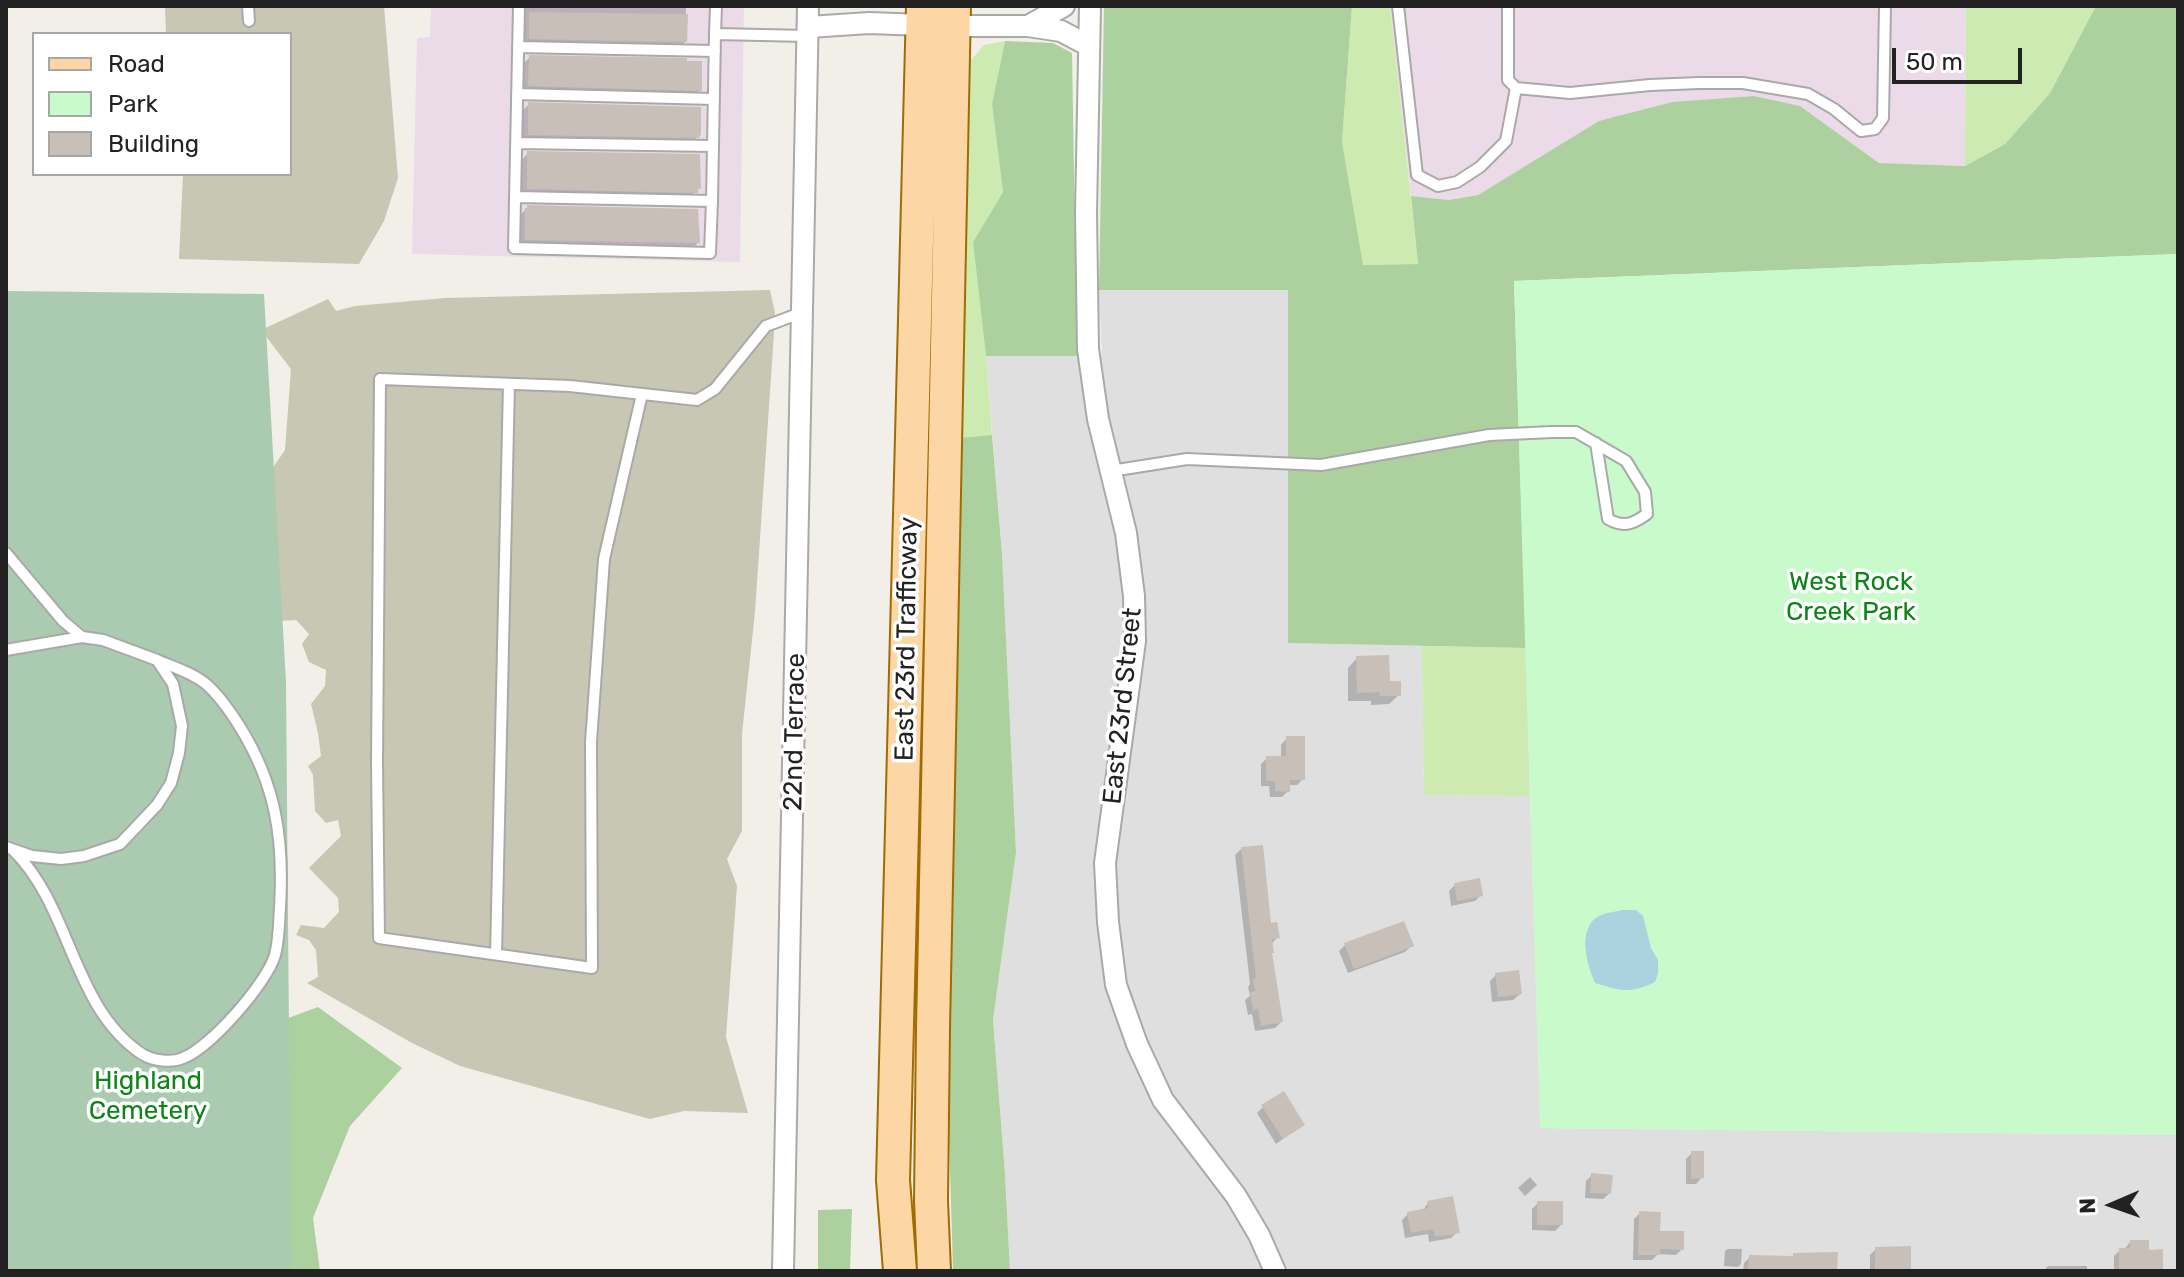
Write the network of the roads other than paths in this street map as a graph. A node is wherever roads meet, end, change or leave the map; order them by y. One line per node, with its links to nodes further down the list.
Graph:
1 (248, 6): 10 (lane)
2 (519, 6): 15 (lane)
3 (716, 6): 13 (lane)
4 (1064, 6): 12 (street)
5 (1090, 6): 14 (street, East 23rd Street)
6 (1398, 6): 17 (lane)
7 (1508, 6): 17 (lane)
8 (1885, 6): 17 (lane)
9 (939, 16): 11 (street); 12 (street); 36 (main road, East 23rd Trafficway); 37 (main road, East 23rd Trafficway)
10 (249, 21)
11 (809, 23): 13 (lane); 24 (street, 22nd Terrace)
12 (1028, 26): 14 (street)
13 (715, 34): 16 (lane)
14 (1089, 46): 28 (street, East 23rd Street)
15 (518, 47): 16 (lane); 18 (lane)
16 (715, 51): 19 (lane)
17 (1516, 88)
18 (517, 94): 19 (lane); 20 (lane)
19 (714, 99): 21 (lane)
20 (517, 143): 21 (lane); 22 (lane)
21 (713, 146): 23 (lane)
22 (516, 197): 23 (lane); 23 (lane)
23 (712, 201)
24 (803, 312): 26 (lane); 35 (street, 22nd Terrace)
25 (509, 384): 26 (lane); 34 (lane); 34 (lane)
26 (642, 394): 34 (lane)
27 (1596, 443): 27 (lane); 28 (lane)
28 (1111, 471): 38 (street, East 23rd Street)
29 (6, 553): 30 (lane)
30 (82, 637): 31 (lane); 32 (lane)
31 (6, 650)
32 (157, 660): 33 (lane); 33 (lane)
33 (10, 849)
34 (496, 954)
35 (783, 1271)
36 (900, 1271)
37 (934, 1271)
38 (1275, 1271)

